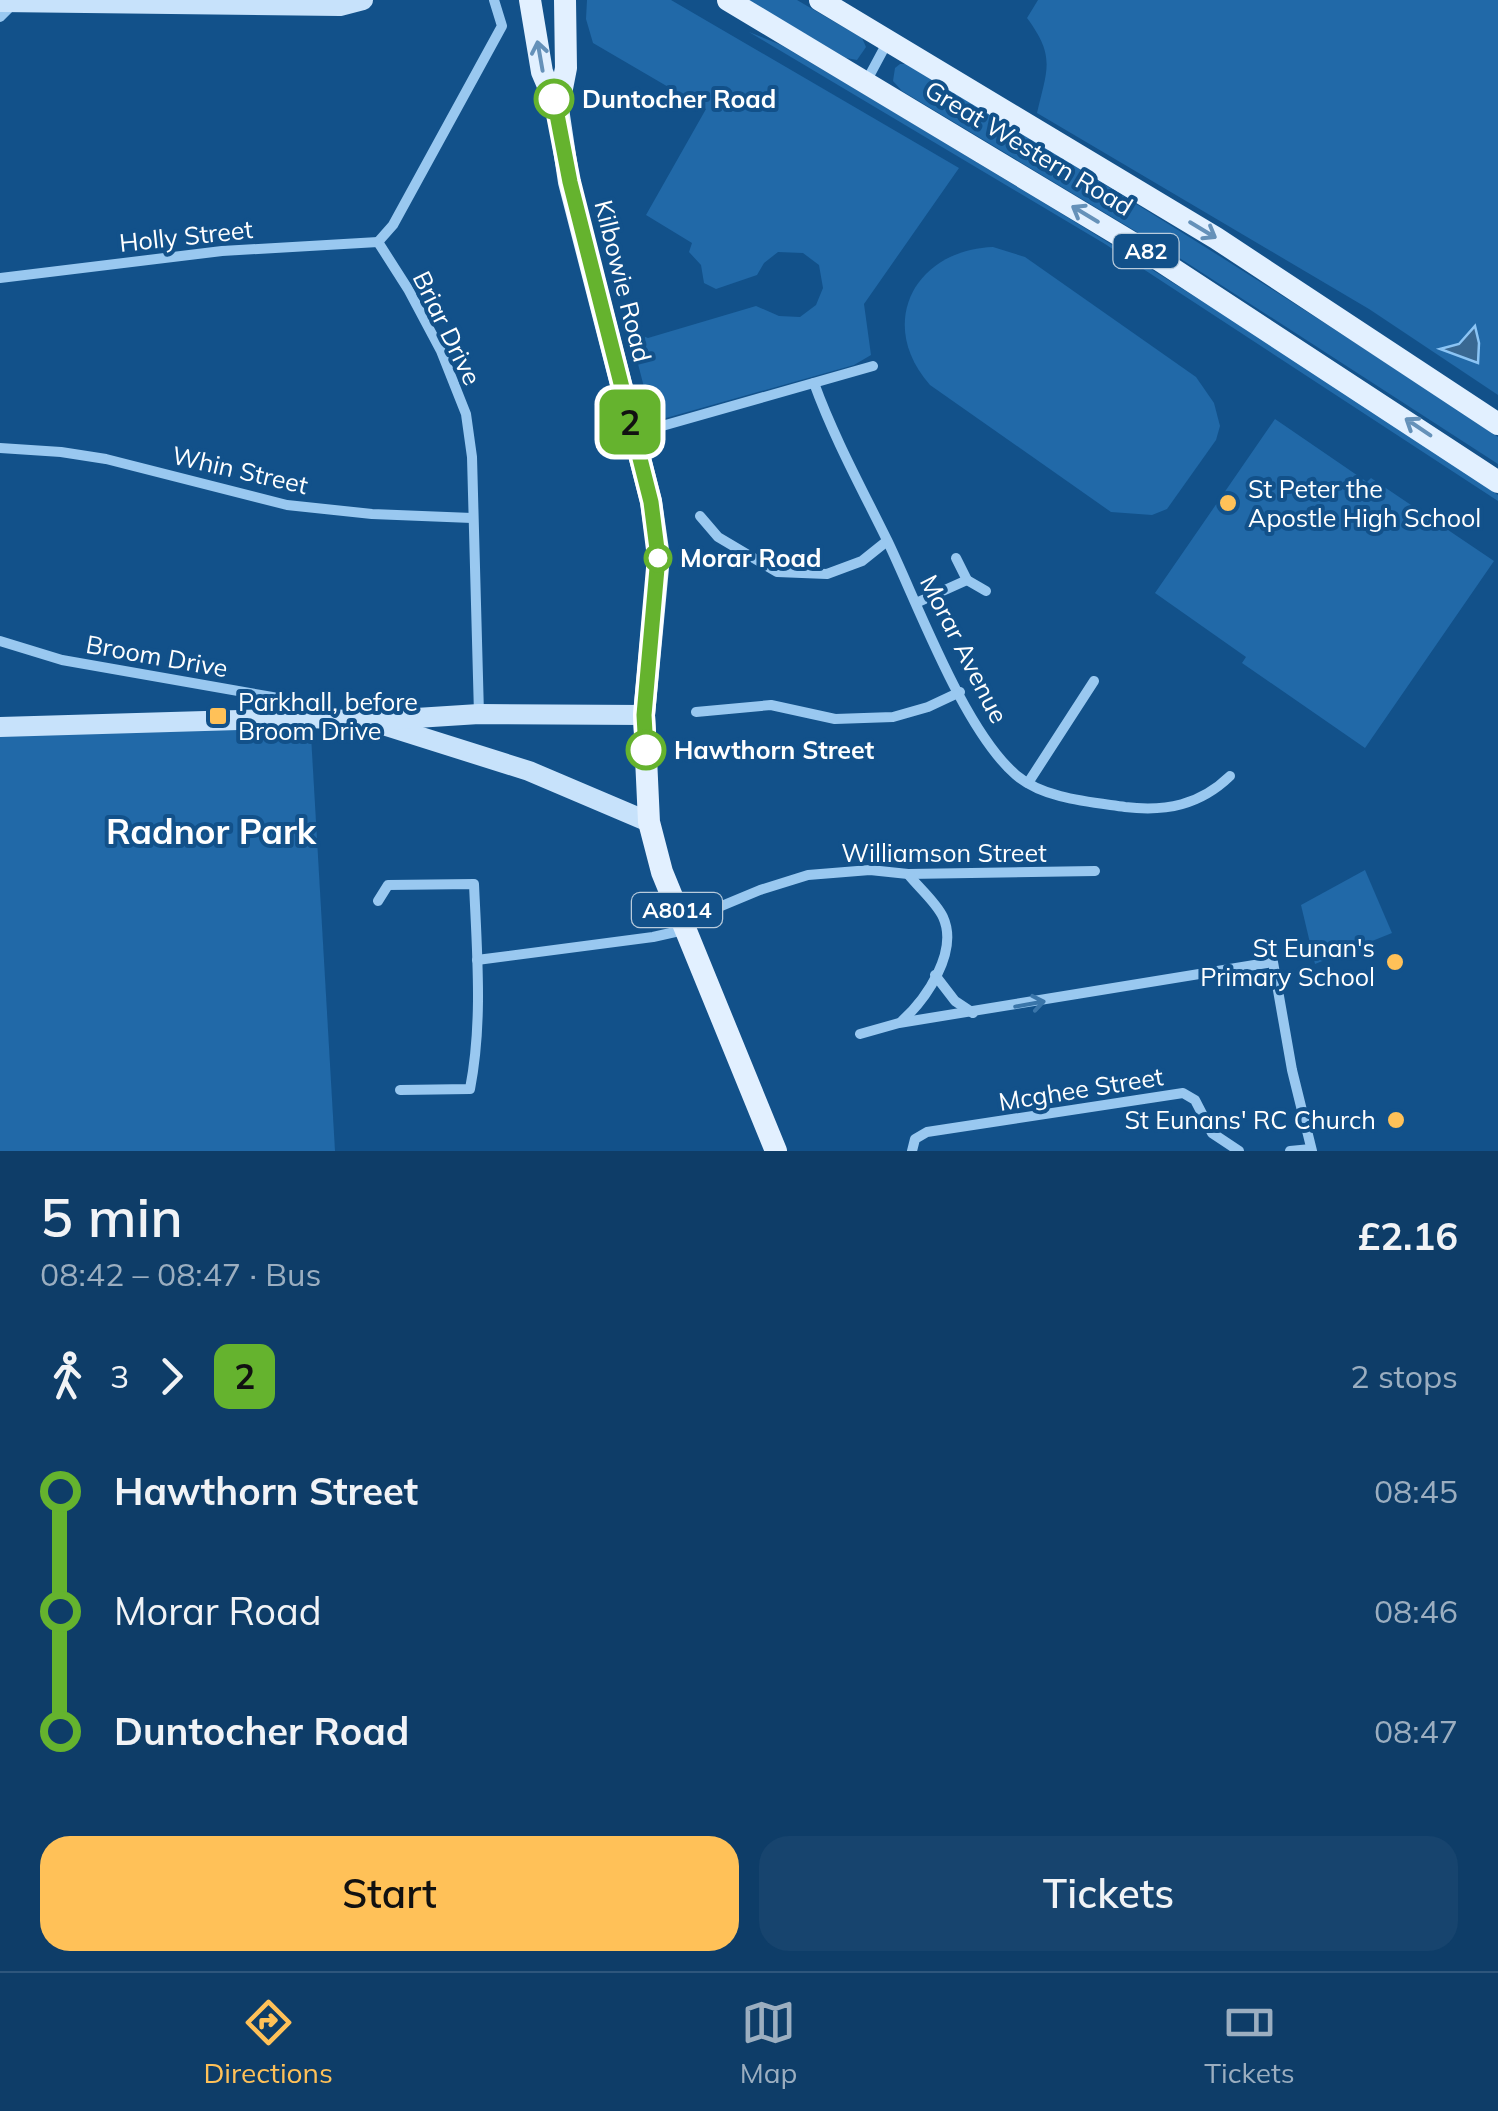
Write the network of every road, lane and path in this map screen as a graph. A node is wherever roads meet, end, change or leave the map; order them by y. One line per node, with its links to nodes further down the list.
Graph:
1 (363, 0): 7 (street)
2 (494, 0): 11 (street)
3 (530, 0): 10 (main road, Kilbowie Road / A8014, one-way to 3)
4 (564, 0): 10 (main road, A8014)
5 (728, 0): 9 (main road, Great Western Road / A82)
6 (820, 0): 8 (main road, Great Western Road / A82)
7 (5, 7)
8 (889, 40): 9 (street); 15 (main road, Great Western Road / A82, one-way to 15)
9 (866, 82): 18 (main road, Great Western Road / A82, one-way to 9)
10 (558, 109): 16 (main road, Kilbowie Road / A8014)
11 (378, 242): 12 (street, Holly Street); 20 (street, Briar Drive)
12 (0, 278)
13 (873, 366): 14 (street)
14 (814, 382): 16 (street); 21 (street, Morar Avenue)
15 (1498, 424)
16 (634, 434): 31 (main road, Kilbowie Road / A8014)
17 (0, 448): 20 (street, Whin Street)
18 (1498, 482)
19 (700, 516): 21 (street)
20 (472, 518): 30 (street, Briar Drive)
21 (887, 541): 25 (street, Morar Avenue)
22 (956, 558): 23 (street)
23 (967, 580): 24 (street); 25 (street)
24 (986, 592)
25 (916, 603): 28 (street, Morar Avenue)
26 (0, 642): 32 (street, Broom Drive)
27 (1094, 681): 36 (street)
28 (960, 692): 29 (street); 36 (street, Morar Avenue)
29 (696, 712)
30 (478, 714): 31 (street); 33 (street)
31 (644, 715): 37 (main road, Kilbowie Road / A8014)
32 (301, 718): 33 (street); 34 (street)
33 (369, 720): 37 (street)
34 (0, 727)
35 (1230, 776): 36 (street, Morar Avenue)
36 (1028, 783)
37 (649, 822): 41 (main road, Kilbowie Road / A8014)
38 (1095, 872): 39 (street, Williamson Street)
39 (908, 874): 41 (street, Williamson Street); 43 (street)
40 (378, 901): 42 (street)
41 (683, 926): 42 (street, Williamson Street); 49 (main road, Kilbowie Road / A8014)
42 (477, 960): 47 (street)
43 (935, 976): 44 (street); 45 (street)
44 (974, 1013): 45 (street); 48 (street, one-way to 48)
45 (900, 1023): 46 (street)
46 (860, 1034)
47 (400, 1090)
48 (1312, 1150): 52 (street)
49 (776, 1151)
50 (912, 1151): 51 (street, Mcghee Street)
51 (1240, 1151)
52 (1290, 1151)

